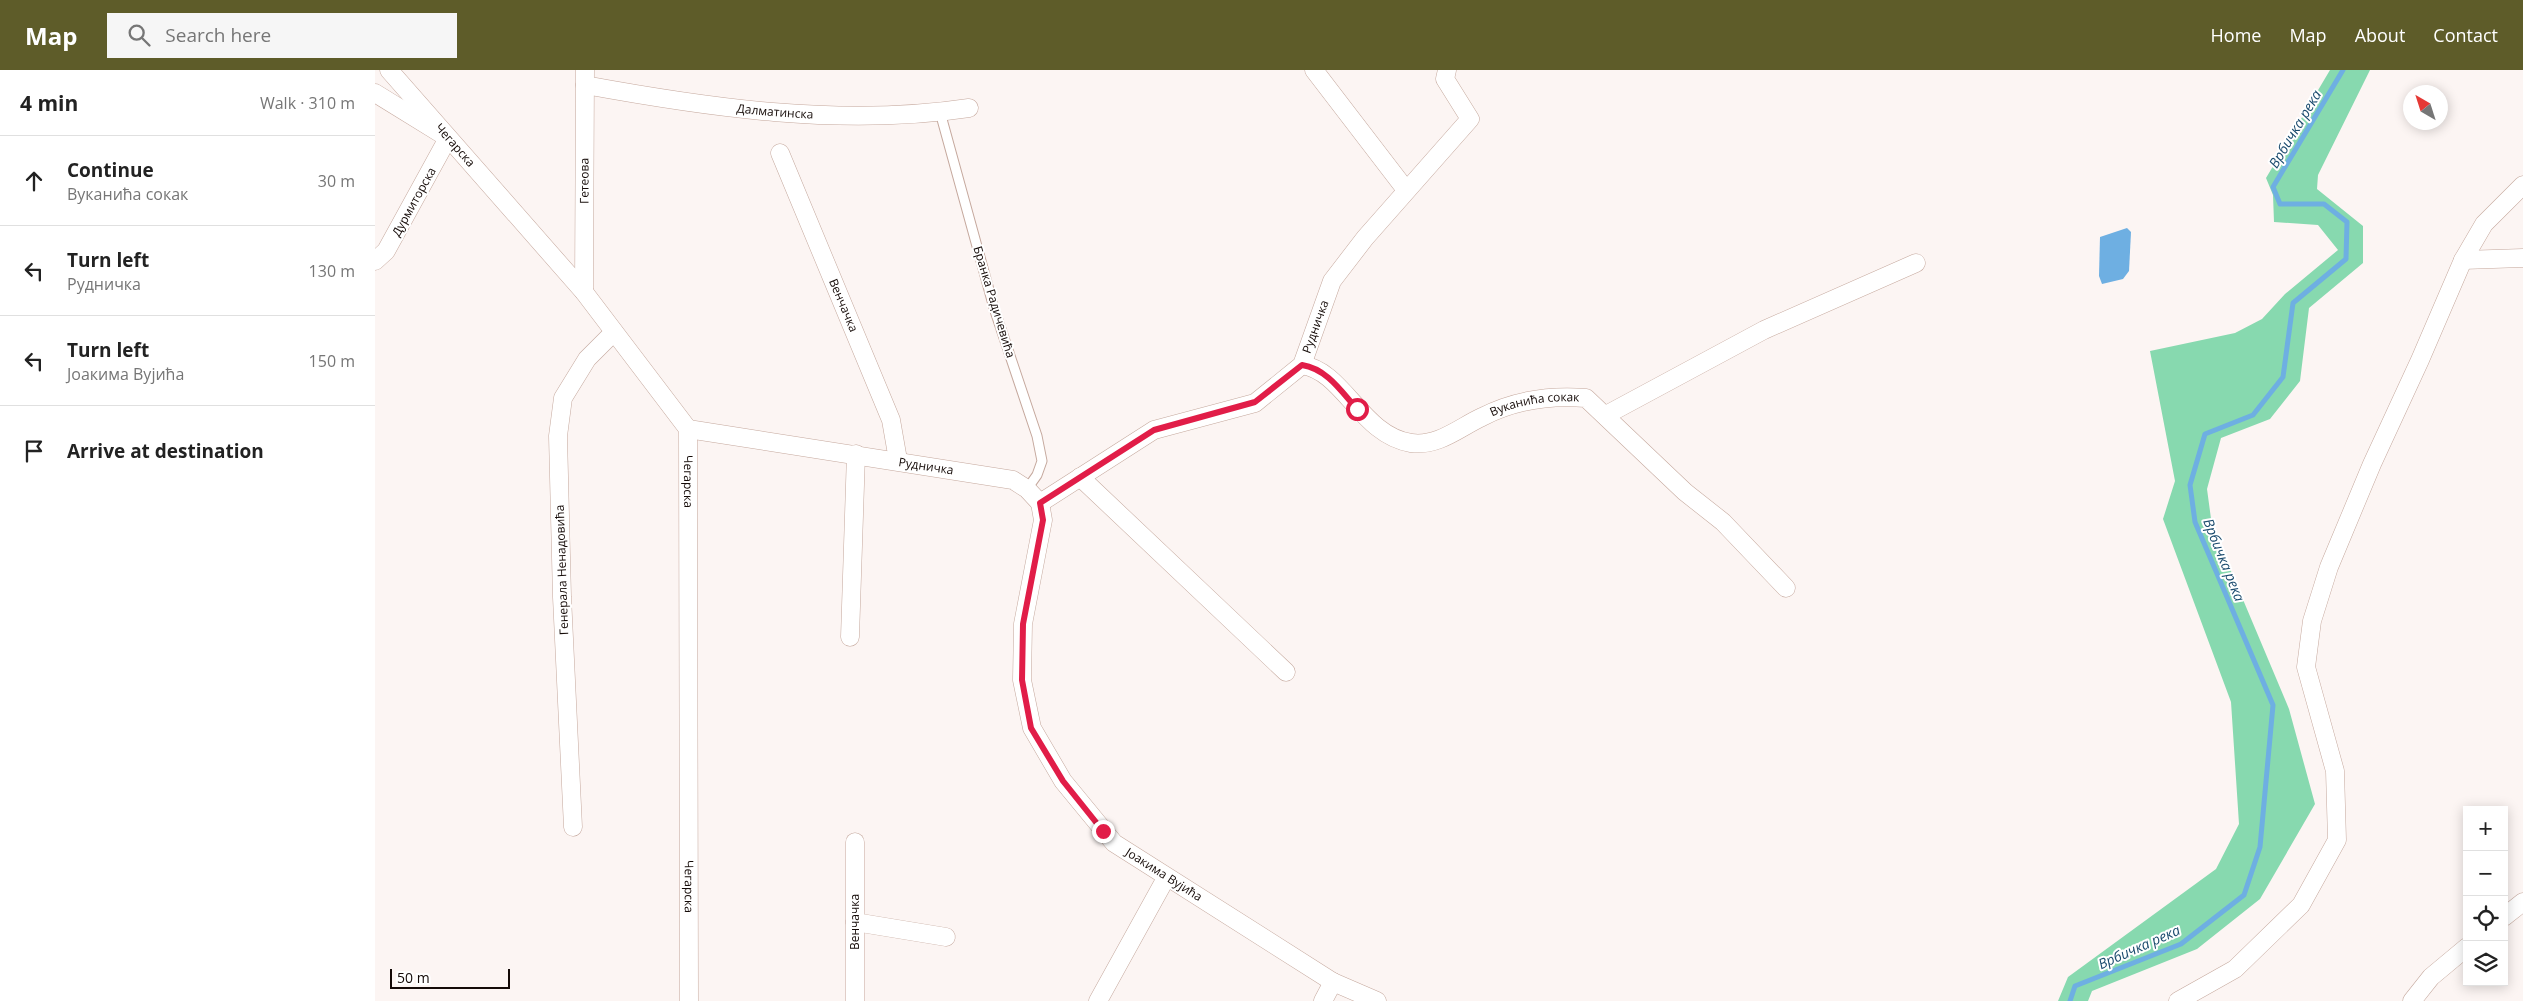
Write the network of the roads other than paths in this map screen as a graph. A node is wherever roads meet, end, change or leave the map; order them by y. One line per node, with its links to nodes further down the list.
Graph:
1 (389, 70): 8 (street, Чегарска)
2 (1314, 70): 11 (street)
3 (1447, 70): 11 (street, Рудничка)
4 (585, 78): 7 (street, Далматинска); 16 (street, Гетеова)
5 (375, 93): 8 (street)
6 (969, 108): 7 (street, Далматинска)
7 (940, 112): 24 (lane, Бранка Радичевића)
8 (449, 138): 14 (street, Дурмиторска); 16 (street, Чегарска)
9 (780, 153): 22 (street, Венчачка)
10 (2523, 185): 13 (street)
11 (1406, 190): 18 (street, Рудничка)
12 (2523, 258): 13 (street)
13 (2463, 260): 43 (street)
14 (375, 262)
15 (1916, 263): 19 (street)
16 (584, 292): 17 (street, Чегарска)
17 (614, 332): 20 (street, Чегарска); 29 (street, Генерала Ненадовића)
18 (1302, 365): 19 (street, Вуканића сокак); 23 (street, Рудничка)
19 (1606, 415): 26 (street, Вуканића сокак)
20 (688, 429): 21 (street, Рудничка); 38 (street, Чегарска)
21 (856, 454): 22 (street, Рудничка); 27 (street)
22 (898, 460): 24 (street, Рудничка)
23 (1081, 477): 25 (street, Рудничка); 28 (street)
24 (1027, 489): 25 (street, Рудничка)
25 (1040, 503): 31 (street, Јоакима Вујића)
26 (1785, 588)
27 (850, 637)
28 (1286, 672)
29 (573, 827)
30 (855, 842): 34 (street, Венчачка)
31 (1166, 878): 37 (street, Јоакима Вујића); 40 (street)
32 (2523, 902): 33 (street)
33 (2508, 914)
34 (855, 922): 35 (street); 39 (street, Венчачка)
35 (946, 937)
36 (2463, 950): 44 (street)
37 (1333, 982): 41 (street); 42 (street, Јоакима Вујића)
38 (689, 1001)
39 (855, 1001)
40 (1098, 1001)
41 (1323, 1001)
42 (1377, 1001)
43 (2178, 1001)
44 (2412, 1001)

